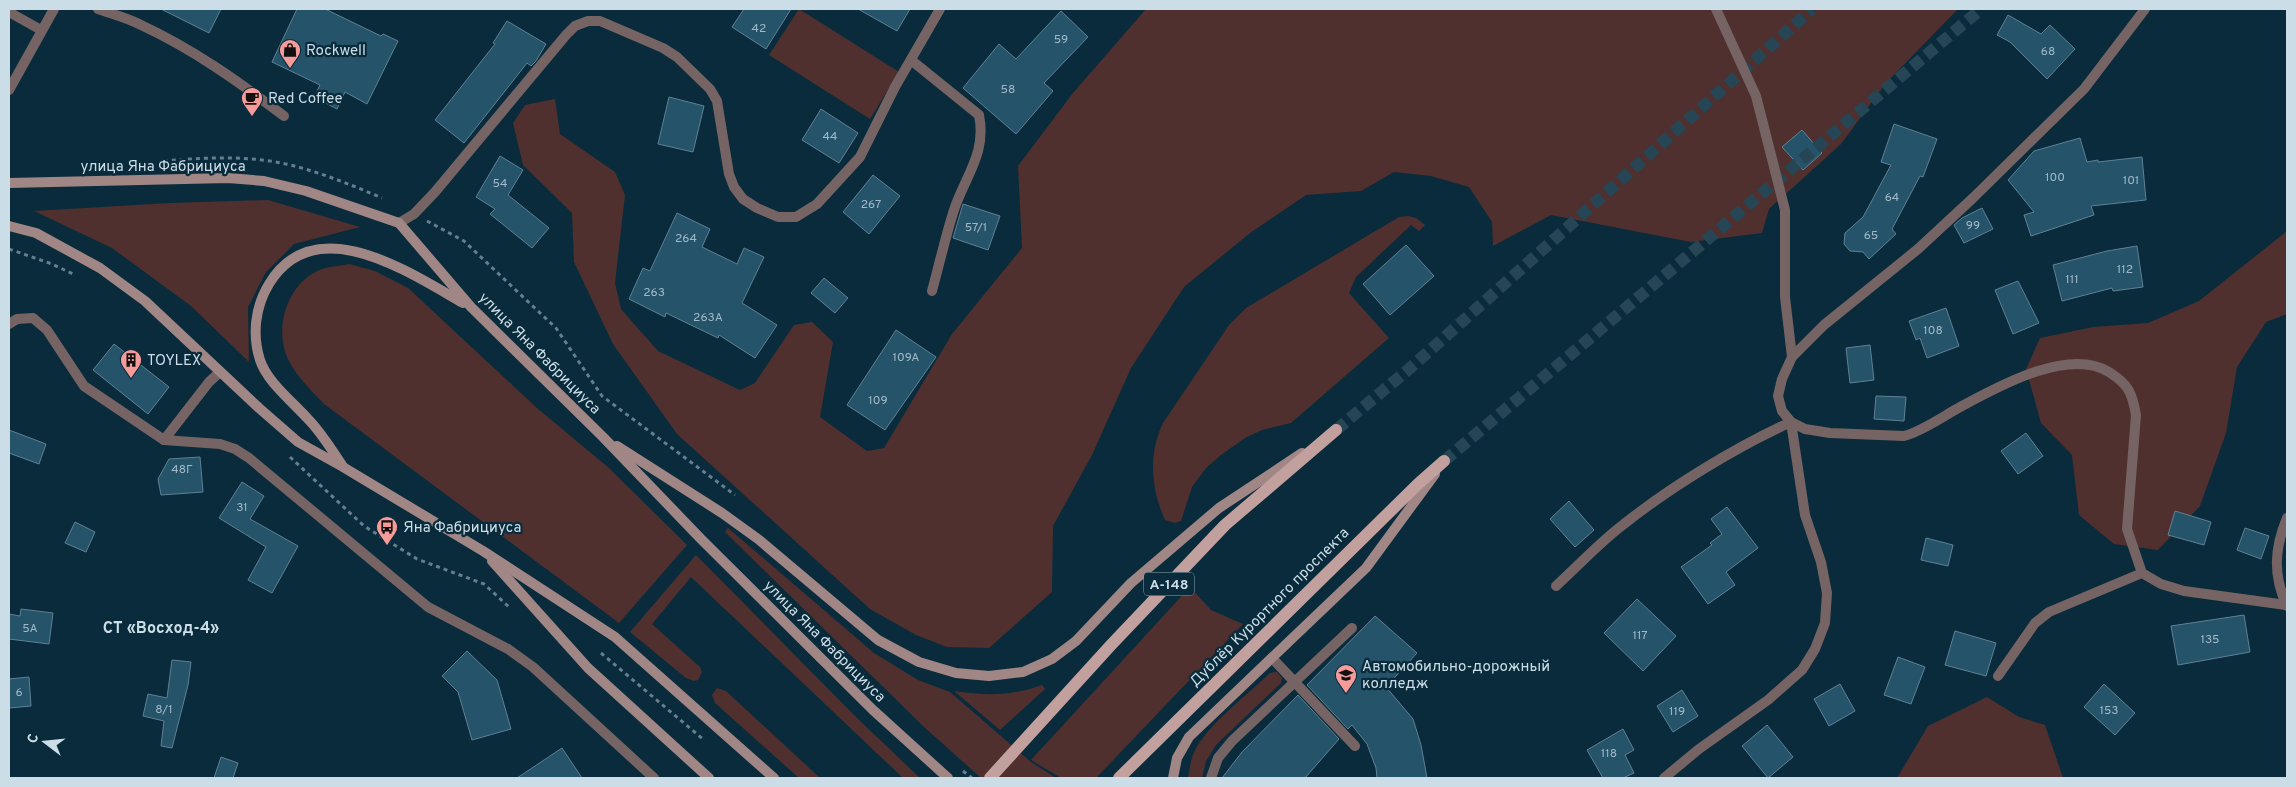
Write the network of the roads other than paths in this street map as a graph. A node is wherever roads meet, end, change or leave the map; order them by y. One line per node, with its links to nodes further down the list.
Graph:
1 (54, 9): 7 (street)
2 (98, 9): 10 (street)
3 (940, 9): 8 (street)
4 (1716, 9): 17 (street)
5 (2145, 9): 17 (street)
6 (9, 12): 7 (street)
7 (41, 30): 9 (street)
8 (911, 60): 12 (street); 14 (street)
9 (9, 90)
10 (284, 116)
11 (9, 183): 12 (main road, улица Яна Фабрициуса)
12 (399, 223): 15 (main road, улица Яна Фабрициуса / А-148)
13 (9, 226): 18 (main road, А-148)
14 (932, 291)
15 (471, 308): 21 (main road, улица Яна Фабрициуса / А-148); 24 (main road, А-148)
16 (9, 324): 22 (street)
17 (1792, 357): 19 (street)
18 (220, 372): 22 (street); 24 (main road, А-148)
19 (1791, 422): 27 (street); 28 (street); 43 (street)
20 (1336, 430): 21 (main road, А-148); 39 (main road, А-148)
21 (603, 437): 38 (main road, улица Яна Фабрициуса / А-148)
22 (164, 440): 35 (street)
23 (1444, 462): 31 (main road); 40 (main road, Дублёр Курортного проспекта)
24 (343, 466): 26 (main road, А-148)
25 (2287, 518): 29 (street)
26 (483, 551): 36 (main road, А-148); 37 (main road, А-148)
27 (2142, 573): 29 (street); 32 (street)
28 (1556, 586)
29 (2287, 606)
30 (1352, 628): 33 (street)
31 (1272, 658): 33 (street); 41 (main road)
32 (1998, 676)
33 (1294, 682): 34 (street); 42 (street)
34 (1355, 746)
35 (654, 778)
36 (709, 778)
37 (774, 778)
38 (948, 778)
39 (990, 778)
40 (1119, 778)
41 (1172, 778)
42 (1211, 778)
43 (1664, 778)

